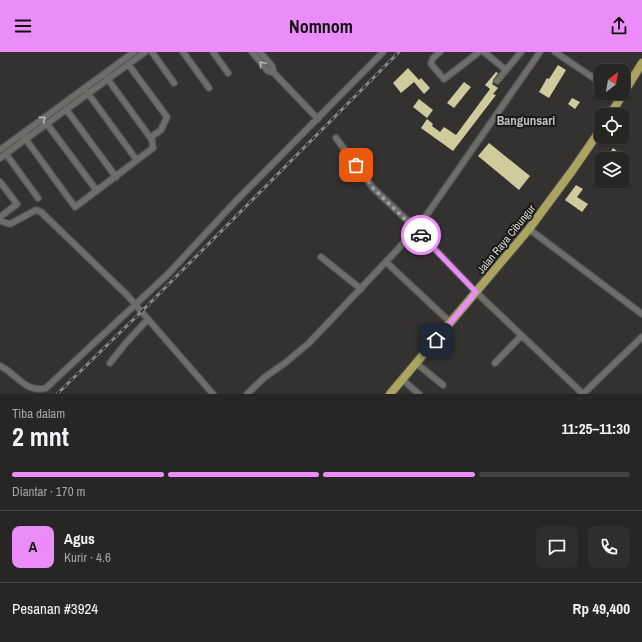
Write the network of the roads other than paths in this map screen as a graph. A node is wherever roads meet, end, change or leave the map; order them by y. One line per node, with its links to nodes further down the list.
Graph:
1 (134, 52): 20 (street)
2 (145, 52): 16 (street)
3 (152, 52): 24 (street)
4 (182, 52): 25 (street)
5 (213, 52): 18 (street)
6 (252, 52): 19 (street, one-way to 6)
7 (260, 52): 19 (street)
8 (383, 52): 28 (street)
9 (440, 52): 10 (street)
10 (479, 52)
11 (484, 52): 17 (street)
12 (520, 52): 17 (street)
13 (540, 52): 44 (street)
14 (555, 52): 21 (street)
15 (642, 63): 22 (highway)
16 (128, 64): 20 (street); 31 (street)
17 (506, 70): 23 (street)
18 (228, 73)
19 (274, 73): 28 (street)
20 (106, 77): 26 (street); 31 (street)
21 (594, 78)
22 (630, 79)
23 (497, 81)
24 (174, 83)
25 (209, 88)
26 (86, 91): 27 (street); 30 (street, one-way to 26); 37 (street)
27 (66, 109): 29 (street); 38 (street)
28 (318, 119): 50 (street)
29 (47, 124): 30 (street); 40 (street)
30 (24, 137): 34 (street); 35 (street); 40 (street)
31 (151, 137): 37 (street)
32 (336, 138): 44 (street)
33 (594, 139): 45 (highway, Jalan Raya Cibungur)
34 (0, 150)
35 (6, 154): 36 (street); 41 (street)
36 (0, 158)
37 (136, 159): 38 (street)
38 (116, 177): 40 (street)
39 (0, 182): 42 (street)
40 (97, 191)
41 (38, 198)
42 (0, 216)
43 (0, 221): 50 (street)
44 (415, 228): 47 (street); 49 (street)
45 (529, 229): 49 (highway, Jalan Raya Cibungur); 51 (street)
46 (321, 257): 48 (street)
47 (386, 262): 48 (street); 53 (street)
48 (361, 289): 63 (street)
49 (476, 292): 53 (highway, Jalan Raya Cibungur); 54 (street)
50 (135, 305): 52 (street); 59 (street)
51 (642, 314)
52 (147, 320): 56 (street); 62 (street)
53 (451, 322): 57 (highway, Jalan Raya Cibungur)
54 (521, 336): 58 (street); 66 (street)
55 (642, 337): 66 (street)
56 (110, 363)
57 (416, 363): 60 (highway, Jalan Raya Cibungur); 61 (street)
58 (495, 363)
59 (0, 366)
60 (403, 380): 64 (highway, Jalan Raya Cibungur); 65 (street)
61 (443, 385)
62 (213, 394)
63 (247, 394)
64 (390, 394)
65 (420, 394)
66 (583, 394)

